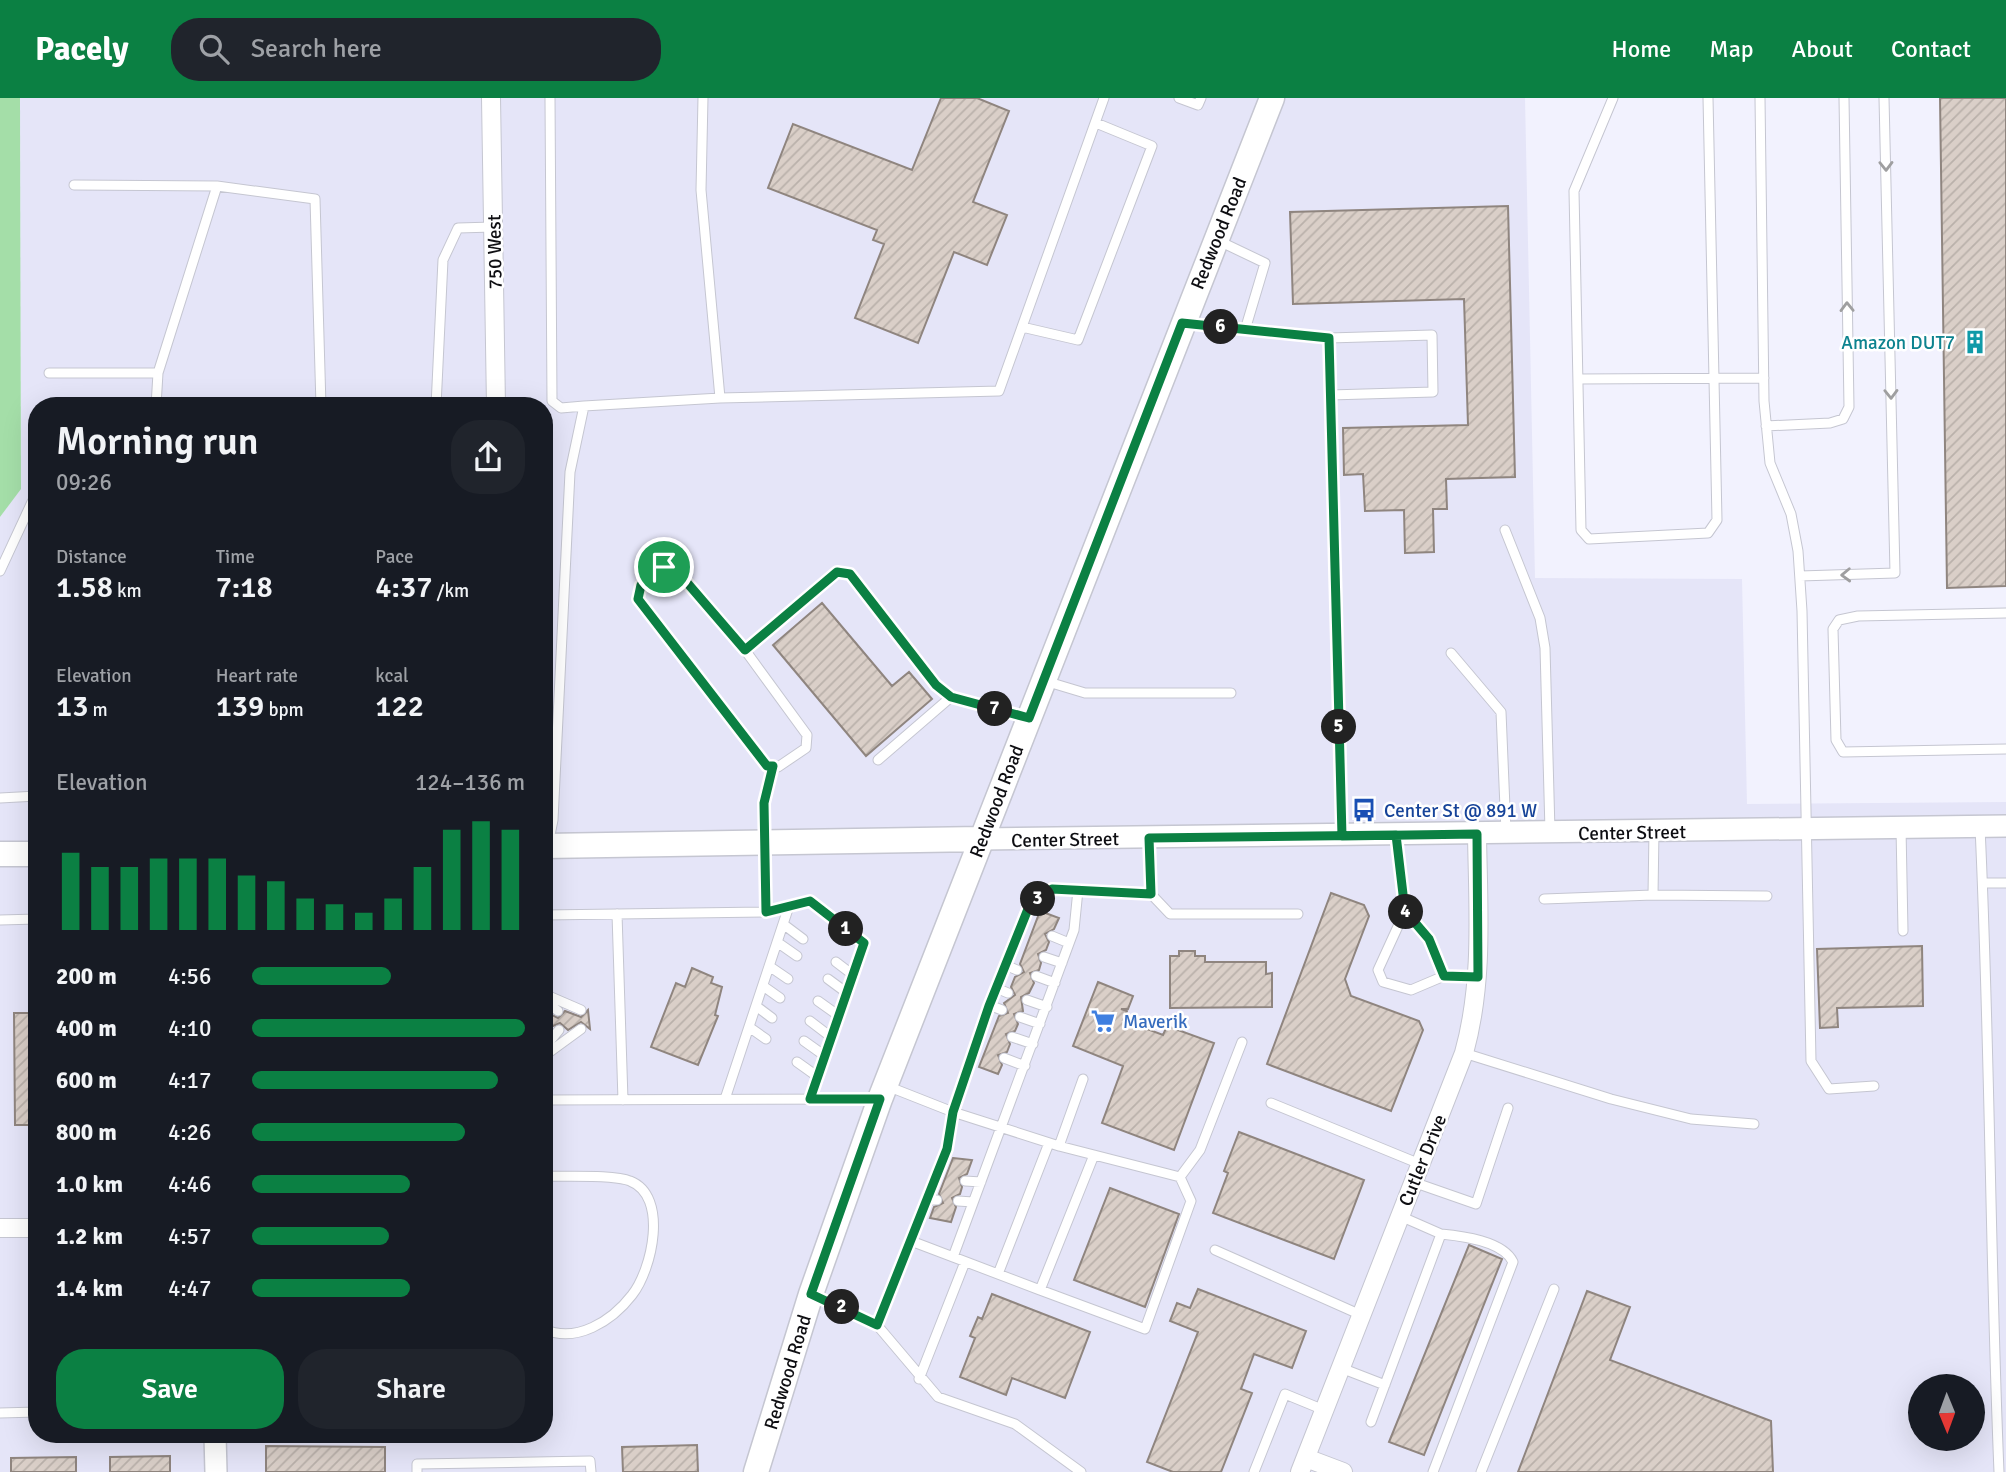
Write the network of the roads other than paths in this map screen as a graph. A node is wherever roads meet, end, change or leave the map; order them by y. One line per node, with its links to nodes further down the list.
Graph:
1 (491, 98): 16 (street, 750 West)
2 (550, 98): 32 (lane)
3 (703, 98): 33 (lane)
4 (1104, 98): 13 (lane)
5 (1179, 98): 6 (lane)
6 (1200, 98)
7 (1272, 98): 17 (main road, Redwood Road)
8 (1612, 98): 25 (lane)
9 (1708, 98): 26 (lane)
10 (1760, 98): 24 (lane)
11 (1844, 98): 36 (lane, one-way to 11)
12 (1884, 98): 40 (lane, one-way to 40)
13 (1096, 123): 19 (lane); 19 (lane)
14 (74, 185): 15 (lane)
15 (217, 186): 23 (lane); 29 (lane)
16 (493, 227): 30 (lane); 31 (street, 750 West)
17 (1214, 239): 18 (main road, Redwood Road); 20 (lane)
18 (1182, 323): 20 (lane); 44 (main road, Redwood Road)
19 (1022, 327): 33 (lane)
20 (1245, 330): 21 (lane)
21 (1329, 338): 27 (lane); 27 (lane)
22 (49, 373): 23 (lane)
23 (158, 373): 28 (lane)
24 (1764, 378): 26 (lane); 36 (lane)
25 (1578, 379): 26 (lane); 26 (lane)
26 (1714, 379)
27 (1330, 395): 63 (lane)
28 (157, 397)
29 (321, 397)
30 (436, 397)
31 (496, 397)
32 (552, 397)
33 (720, 398): 35 (lane)
34 (553, 402): 35 (lane)
35 (584, 406): 53 (lane)
36 (1766, 426): 40 (lane)
37 (28, 510): 39 (lane)
38 (1506, 530): 60 (lane)
39 (0, 570)
40 (1800, 576): 57 (lane)
41 (2006, 613): 48 (lane)
42 (745, 650): 46 (lane); 50 (lane); 50 (lane)
43 (1451, 653): 59 (lane)
44 (1043, 681): 45 (lane); 47 (main road, Redwood Road)
45 (1231, 693)
46 (951, 697): 47 (lane); 49 (lane)
47 (1029, 718): 65 (main road, Redwood Road)
48 (2006, 749)
49 (878, 760)
50 (773, 766): 66 (lane)
51 (28, 796): 52 (lane)
52 (0, 798)
53 (553, 820)
54 (2006, 826): 55 (street, Center Street)
55 (1980, 827): 56 (street, Center Street); 70 (lane)
56 (1900, 828): 57 (street, Center Street); 88 (lane)
57 (1805, 829): 58 (street, Center Street); 151 (lane)
58 (1654, 831): 60 (street, Center Street); 74 (lane)
59 (1506, 833): 60 (street, Center Street); 61 (street, Center Street)
60 (1550, 833)
61 (1477, 834): 62 (street, Center Street); 105 (street, Cutler Drive)
62 (1396, 835): 63 (street, Center Street); 78 (lane)
63 (1342, 836): 64 (street, Center Street)
64 (1149, 838): 65 (street, Center Street); 73 (lane)
65 (981, 839): 66 (main road, Center Street); 152 (main road, Redwood Road)
66 (764, 841): 67 (main road, Center Street); 79 (lane)
67 (553, 846)
68 (28, 854): 69 (main road)
69 (0, 855)
70 (1983, 883): 71 (lane); 208 (lane)
71 (2006, 883)
72 (1078, 890): 73 (lane); 86 (lane); 92 (lane)
73 (1151, 894): 81 (lane)
74 (1653, 895): 75 (lane); 76 (lane)
75 (1767, 896)
76 (1544, 899)
77 (789, 906): 79 (lane); 85 (lane); 102 (lane)
78 (1405, 911): 104 (lane); 104 (lane)
79 (766, 912): 80 (lane)
80 (617, 914): 82 (lane); 156 (lane)
81 (1298, 914)
82 (553, 915)
83 (28, 919): 84 (lane)
84 (0, 920)
85 (783, 924): 90 (lane); 91 (lane)
86 (1021, 925): 87 (lane); 93 (lane)
87 (1033, 930)
88 (1903, 932)
89 (1052, 936): 92 (lane)
90 (803, 939)
91 (777, 942): 95 (lane); 100 (lane)
92 (1069, 943): 98 (lane)
93 (1013, 946): 94 (lane); 99 (lane)
94 (1025, 950)
95 (797, 956)
96 (1044, 957): 98 (lane)
97 (836, 962): 102 (lane)
98 (1062, 963): 108 (lane)
99 (1005, 965): 101 (lane); 110 (lane)
100 (769, 966): 106 (lane); 109 (lane)
101 (1017, 970)
102 (853, 975): 111 (lane)
103 (1036, 976): 108 (lane)
104 (1444, 976): 105 (lane)
105 (1478, 977): 144 (street, Cutler Drive)
106 (788, 979)
107 (828, 979): 111 (lane)
108 (1055, 983): 120 (lane)
109 (763, 986): 113 (lane); 118 (lane)
110 (996, 988): 112 (lane); 119 (lane)
111 (847, 993): 124 (lane)
112 (1008, 993)
113 (780, 998)
114 (1027, 1000): 120 (lane)
115 (553, 1001): 123 (lane)
116 (818, 1001): 124 (lane)
117 (553, 1006): 122 (lane)
118 (756, 1006): 126 (lane); 129 (lane)
119 (989, 1006): 121 (lane); 130 (lane)
120 (1047, 1007): 128 (lane)
121 (1002, 1010)
122 (558, 1011)
123 (576, 1011)
124 (839, 1016): 135 (lane)
125 (1020, 1017): 128 (lane)
126 (772, 1018)
127 (810, 1021): 135 (lane)
128 (1040, 1024): 140 (lane)
129 (749, 1027): 137 (lane); 153 (lane)
130 (982, 1027): 133 (lane); 141 (lane)
131 (559, 1030): 134 (lane)
132 (577, 1030): 142 (lane)
133 (994, 1031)
134 (553, 1037)
135 (831, 1037): 145 (lane)
136 (1012, 1037): 140 (lane)
137 (766, 1039)
138 (804, 1041): 145 (lane)
139 (1242, 1042): 166 (lane)
140 (1033, 1044): 148 (lane)
141 (975, 1047): 143 (lane); 159 (lane)
142 (553, 1048)
143 (985, 1051)
144 (1464, 1053): 160 (lane); 164 (street, Cutler Drive)
145 (825, 1056): 149 (lane)
146 (1004, 1058): 148 (lane)
147 (797, 1062): 149 (lane)
148 (1025, 1066): 161 (lane)
149 (818, 1077): 154 (lane)
150 (1083, 1079): 162 (lane)
151 (1874, 1086)
152 (883, 1092): 154 (lane); 159 (lane); 185 (main road, Redwood Road)
153 (725, 1099): 154 (lane); 156 (lane)
154 (810, 1099)
155 (553, 1100): 156 (lane)
156 (623, 1100)
157 (1271, 1103): 164 (lane)
158 (1508, 1108): 169 (lane)
159 (953, 1112): 161 (lane); 170 (lane)
160 (1754, 1124)
161 (1003, 1128): 162 (lane); 168 (lane)
162 (1054, 1144): 163 (lane); 182 (lane)
163 (1094, 1155): 166 (lane); 184 (lane)
164 (1420, 1164): 169 (street, Cutler Drive)
165 (553, 1176): 188 (lane)
166 (1180, 1177): 184 (lane)
167 (965, 1181): 168 (lane)
168 (981, 1182): 173 (lane)
169 (1413, 1182): 174 (street, Cutler Drive)
170 (926, 1200): 171 (lane); 178 (lane)
171 (937, 1200)
172 (958, 1201): 173 (lane)
173 (974, 1202): 180 (lane)
174 (1400, 1216): 177 (lane); 186 (street, Cutler Drive)
175 (0, 1228): 176 (street)
176 (28, 1228)
177 (1441, 1234): 191 (lane); 206 (lane)
178 (911, 1241): 180 (lane); 187 (lane)
179 (1215, 1251): 186 (lane)
180 (953, 1257): 181 (lane)
181 (965, 1262): 182 (lane); 190 (lane)
182 (998, 1274): 184 (lane)
183 (1554, 1289): 207 (lane)
184 (1040, 1290)
185 (811, 1294): 187 (lane); 202 (main road, Redwood Road)
186 (1361, 1315): 189 (street, Cutler Drive)
187 (877, 1325): 190 (lane)
188 (553, 1333)
189 (1341, 1368): 191 (lane); 192 (street, Cutler Drive)
190 (919, 1379): 203 (lane)
191 (1385, 1385): 195 (lane)
192 (1324, 1410): 197 (street, Cutler Drive); 204 (lane)
193 (0, 1412): 194 (lane)
194 (28, 1412)
195 (1371, 1422)
196 (215, 1443): 199 (street)
197 (1303, 1465): 205 (street)
198 (544, 1467): 200 (lane); 201 (lane)
199 (216, 1472)
200 (417, 1472)
201 (591, 1472)
202 (756, 1472)
203 (1081, 1472)
204 (1254, 1472)
205 (1343, 1472)
206 (1433, 1472)
207 (1481, 1472)
208 (1999, 1472)

